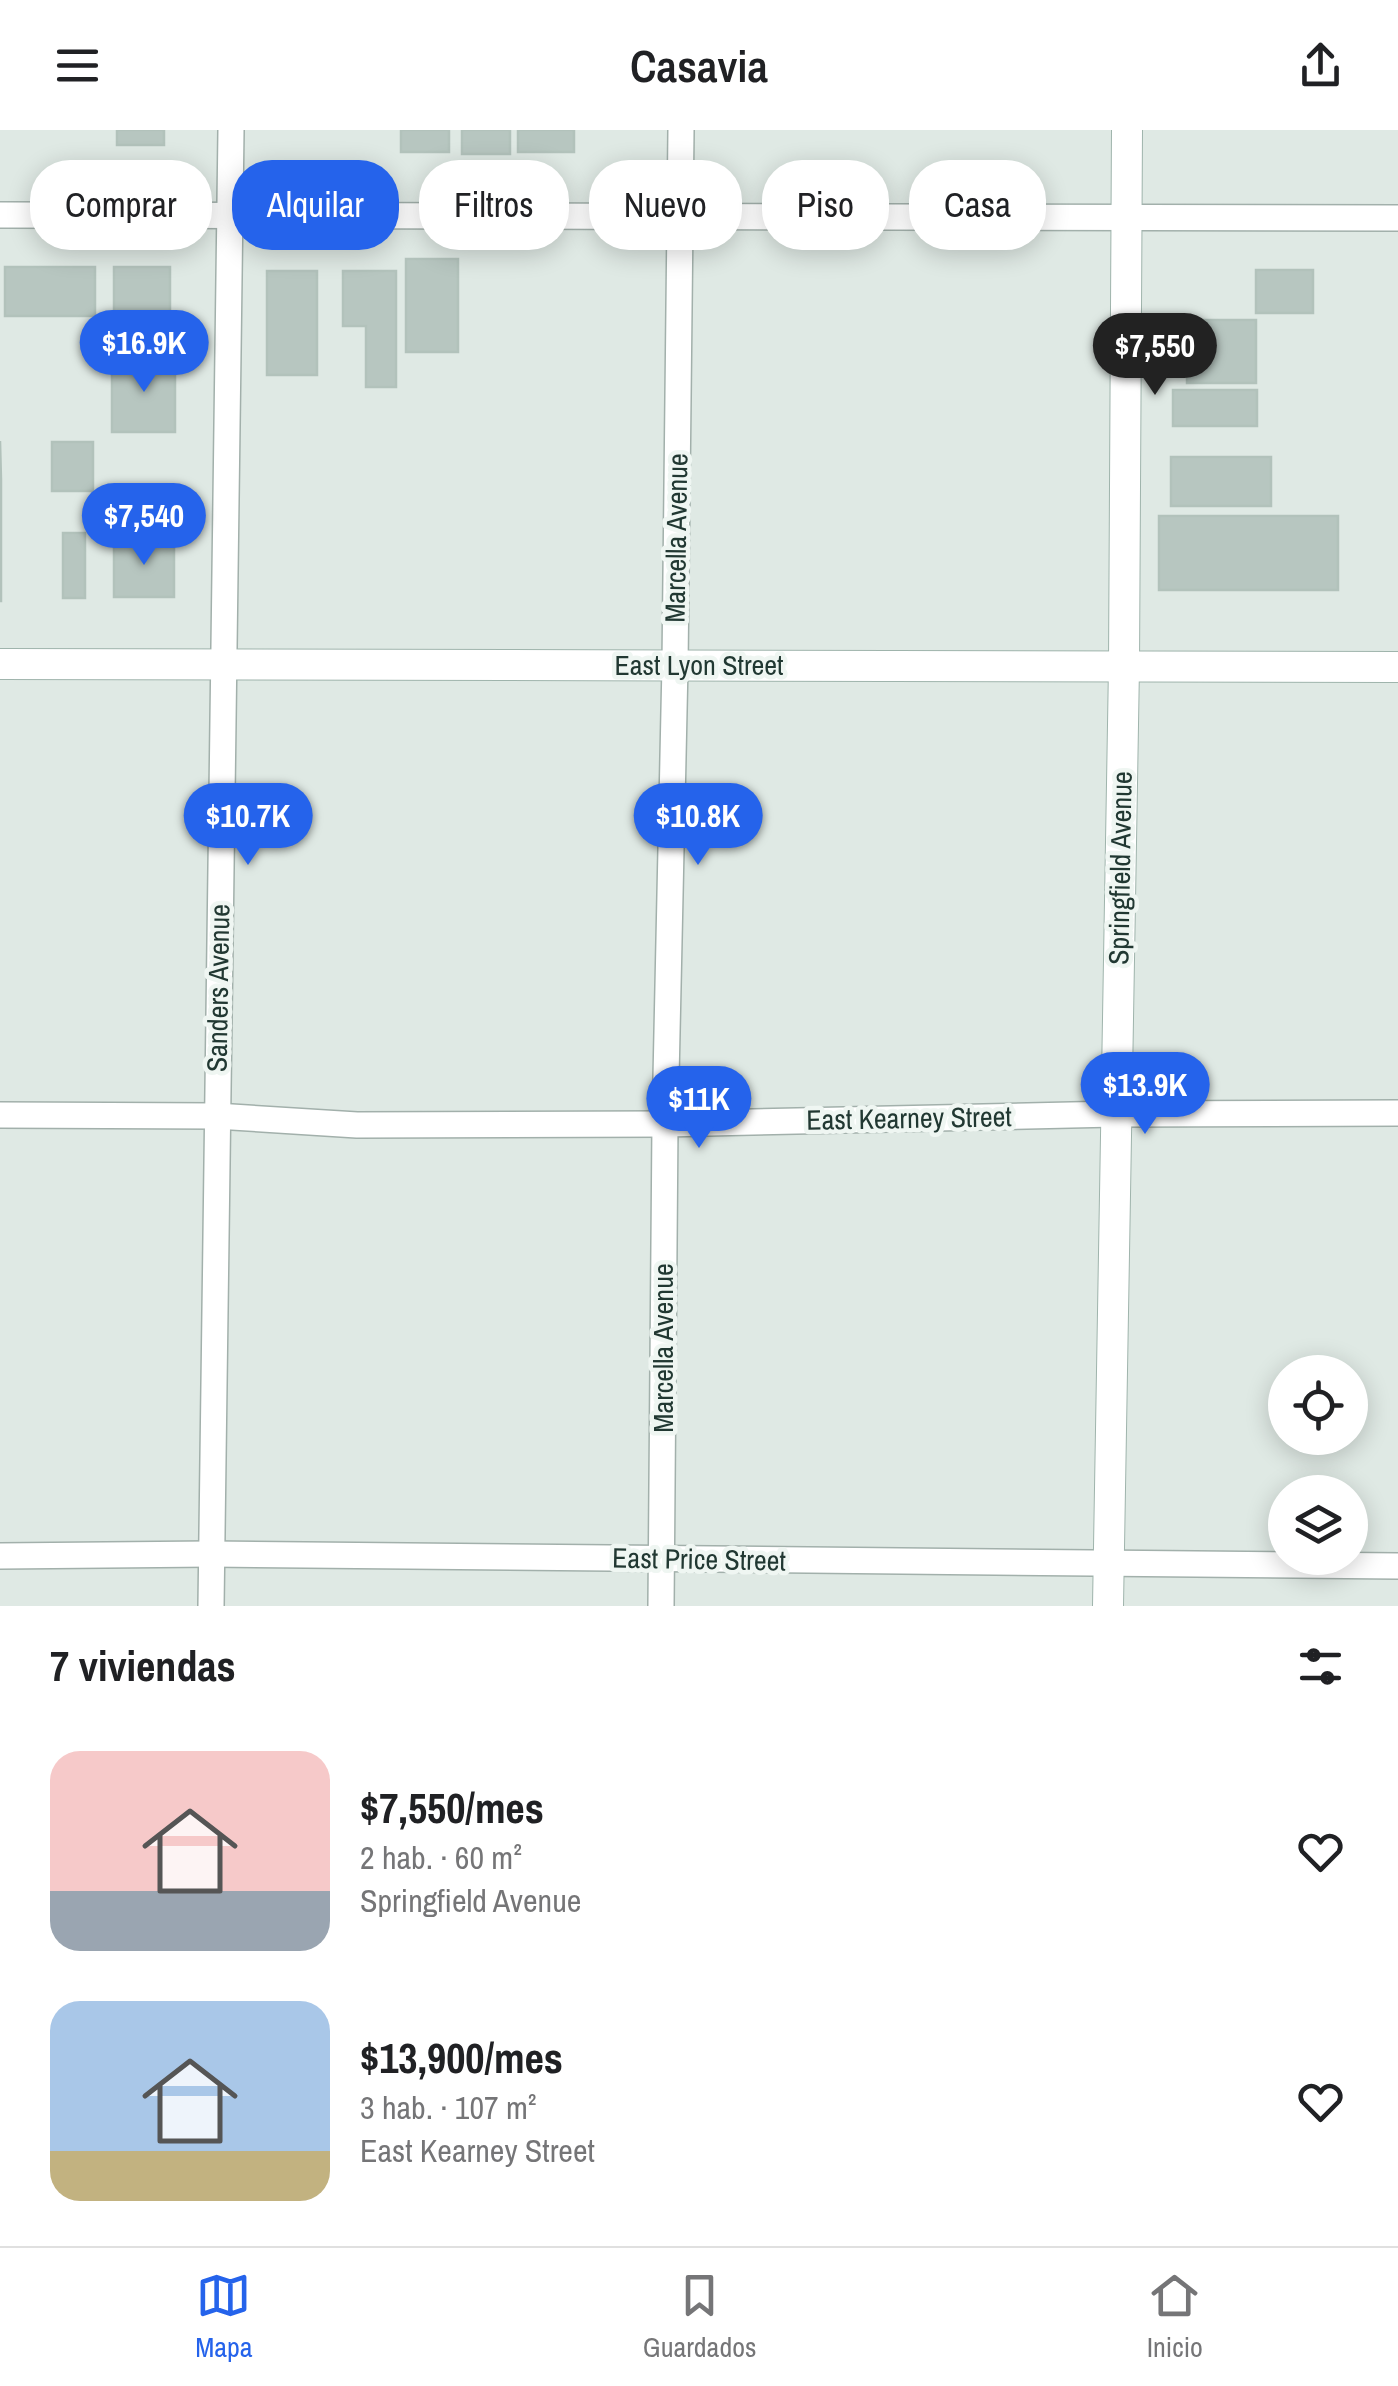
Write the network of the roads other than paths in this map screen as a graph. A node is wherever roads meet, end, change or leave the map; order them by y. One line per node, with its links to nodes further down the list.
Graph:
1 (230, 130): 6 (street, Sanders Avenue)
2 (681, 130): 4 (street, Marcella Avenue)
3 (1127, 130): 9 (main road, Springfield Avenue)
4 (681, 160)
5 (0, 215): 6 (street)
6 (230, 216): 7 (street); 13 (street, Sanders Avenue)
7 (589, 216)
8 (742, 216): 9 (street)
9 (1126, 218): 10 (street); 15 (main road, Springfield Avenue)
10 (1398, 218)
11 (680, 250): 14 (street, Marcella Avenue)
12 (0, 664): 13 (main road, East Lyon Street)
13 (225, 664): 14 (main road, East Lyon Street); 20 (street, Sanders Avenue)
14 (675, 665): 15 (main road, East Lyon Street); 21 (street, Marcella Avenue)
15 (1124, 666): 16 (main road, East Lyon Street); 18 (main road, Springfield Avenue)
16 (1398, 666)
17 (1398, 1113): 18 (street, East Kearney Street)
18 (1115, 1114): 21 (street, East Kearney Street); 25 (main road, Springfield Avenue)
19 (0, 1115): 20 (street, East Kearney Street)
20 (216, 1116): 21 (street, East Kearney Street); 22 (street, Sanders Avenue)
21 (665, 1124): 24 (street, Marcella Avenue)
22 (212, 1554): 23 (street, East Price Street); 24 (street, East Price Street); 27 (street, Sanders Avenue)
23 (0, 1556)
24 (661, 1558): 25 (street, East Price Street); 28 (street, Marcella Avenue)
25 (1109, 1563): 26 (street, East Price Street); 29 (main road, Springfield Avenue)
26 (1398, 1566)
27 (211, 1606)
28 (661, 1606)
29 (1108, 1606)

